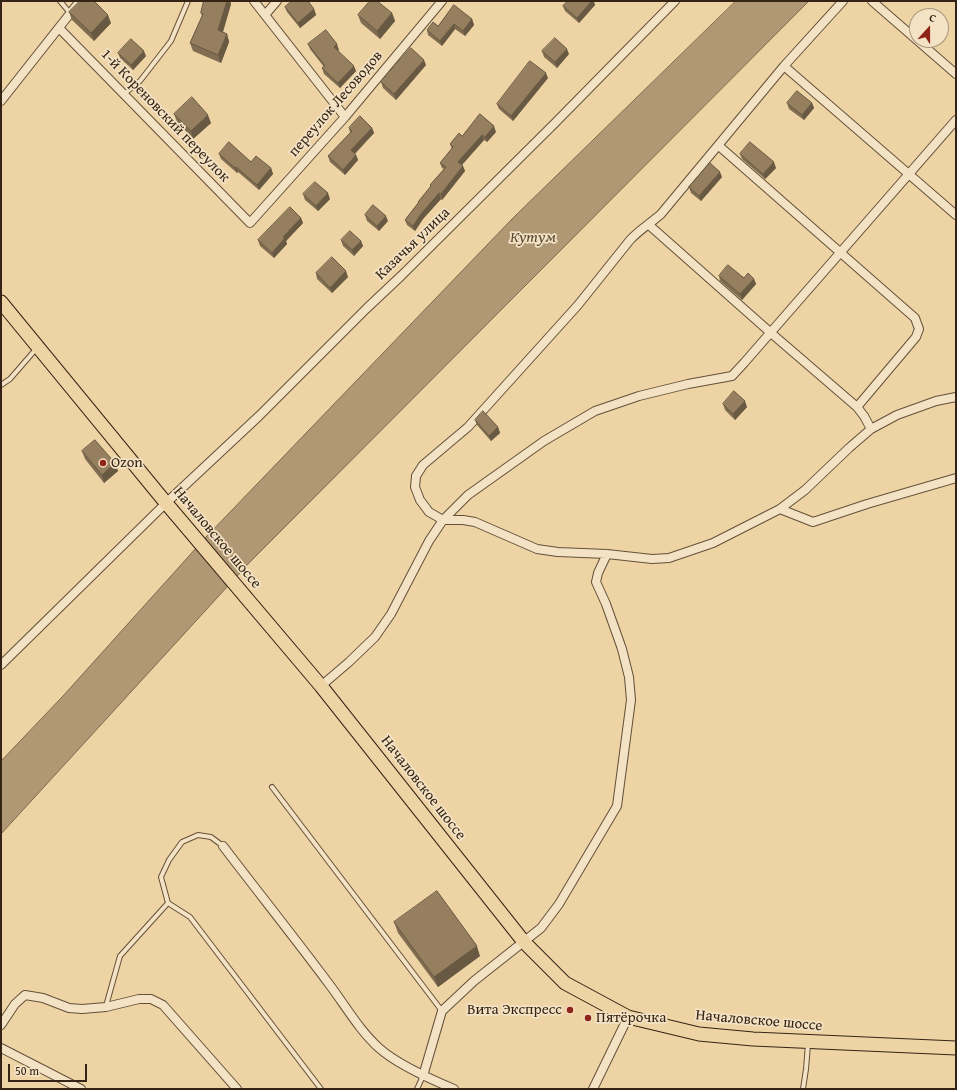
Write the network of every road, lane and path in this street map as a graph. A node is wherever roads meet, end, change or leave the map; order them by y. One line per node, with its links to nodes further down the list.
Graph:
1 (60, 1): 10 (lane)
2 (80, 1): 10 (street)
3 (188, 1): 15 (lane)
4 (254, 1): 11 (street)
5 (277, 1): 11 (street)
6 (442, 1): 17 (street, переулок Лесоводов)
7 (675, 1): 33 (street, Казачья улица)
8 (843, 1): 13 (street)
9 (872, 1): 14 (street)
10 (70, 14): 12 (street)
11 (265, 15): 17 (street)
12 (59, 28): 15 (street, 1-й Кореновский переулок); 16 (street)
13 (784, 66): 19 (street); 20 (street)
14 (956, 74)
15 (124, 94): 22 (street, 1-й Кореновский переулок)
16 (1, 101)
17 (345, 117): 22 (street, переулок Лесоводов)
18 (956, 120): 20 (street)
19 (719, 146): 23 (street); 24 (street)
20 (909, 174): 21 (street); 24 (street)
21 (956, 215)
22 (250, 223)
23 (649, 225): 26 (street); 35 (street)
24 (841, 252): 26 (street); 30 (street)
25 (1, 302): 27 (main road, Началовское шоссе)
26 (771, 333): 30 (street); 35 (street)
27 (38, 347): 28 (lane); 33 (main road, Началовское шоссе)
28 (1, 385)
29 (956, 397): 31 (street)
30 (857, 407): 31 (street)
31 (871, 429): 34 (street)
32 (956, 478): 34 (street)
33 (166, 503): 37 (street, Казачья улица); 38 (main road, Началовское шоссе)
34 (780, 509): 36 (street)
35 (443, 520): 36 (street); 38 (street)
36 (607, 554): 42 (street)
37 (1, 665)
38 (321, 686): 42 (main road, Началовское шоссе)
39 (272, 787): 44 (lane)
40 (223, 846): 41 (lane); 50 (street)
41 (168, 903): 43 (lane); 53 (lane)
42 (524, 942): 44 (street); 45 (main road, Началовское шоссе)
43 (106, 1007): 46 (street); 52 (street)
44 (442, 1011): 50 (street)
45 (628, 1017): 47 (main road, Началовское шоссе); 56 (street)
46 (1, 1025)
47 (808, 1041): 49 (main road, Началовское шоссе); 57 (lane)
48 (1, 1048): 51 (street)
49 (956, 1048)
50 (423, 1076): 54 (lane); 55 (street)
51 (81, 1089)
52 (237, 1089)
53 (321, 1089)
54 (417, 1089)
55 (454, 1089)
56 (593, 1089)
57 (803, 1089)

